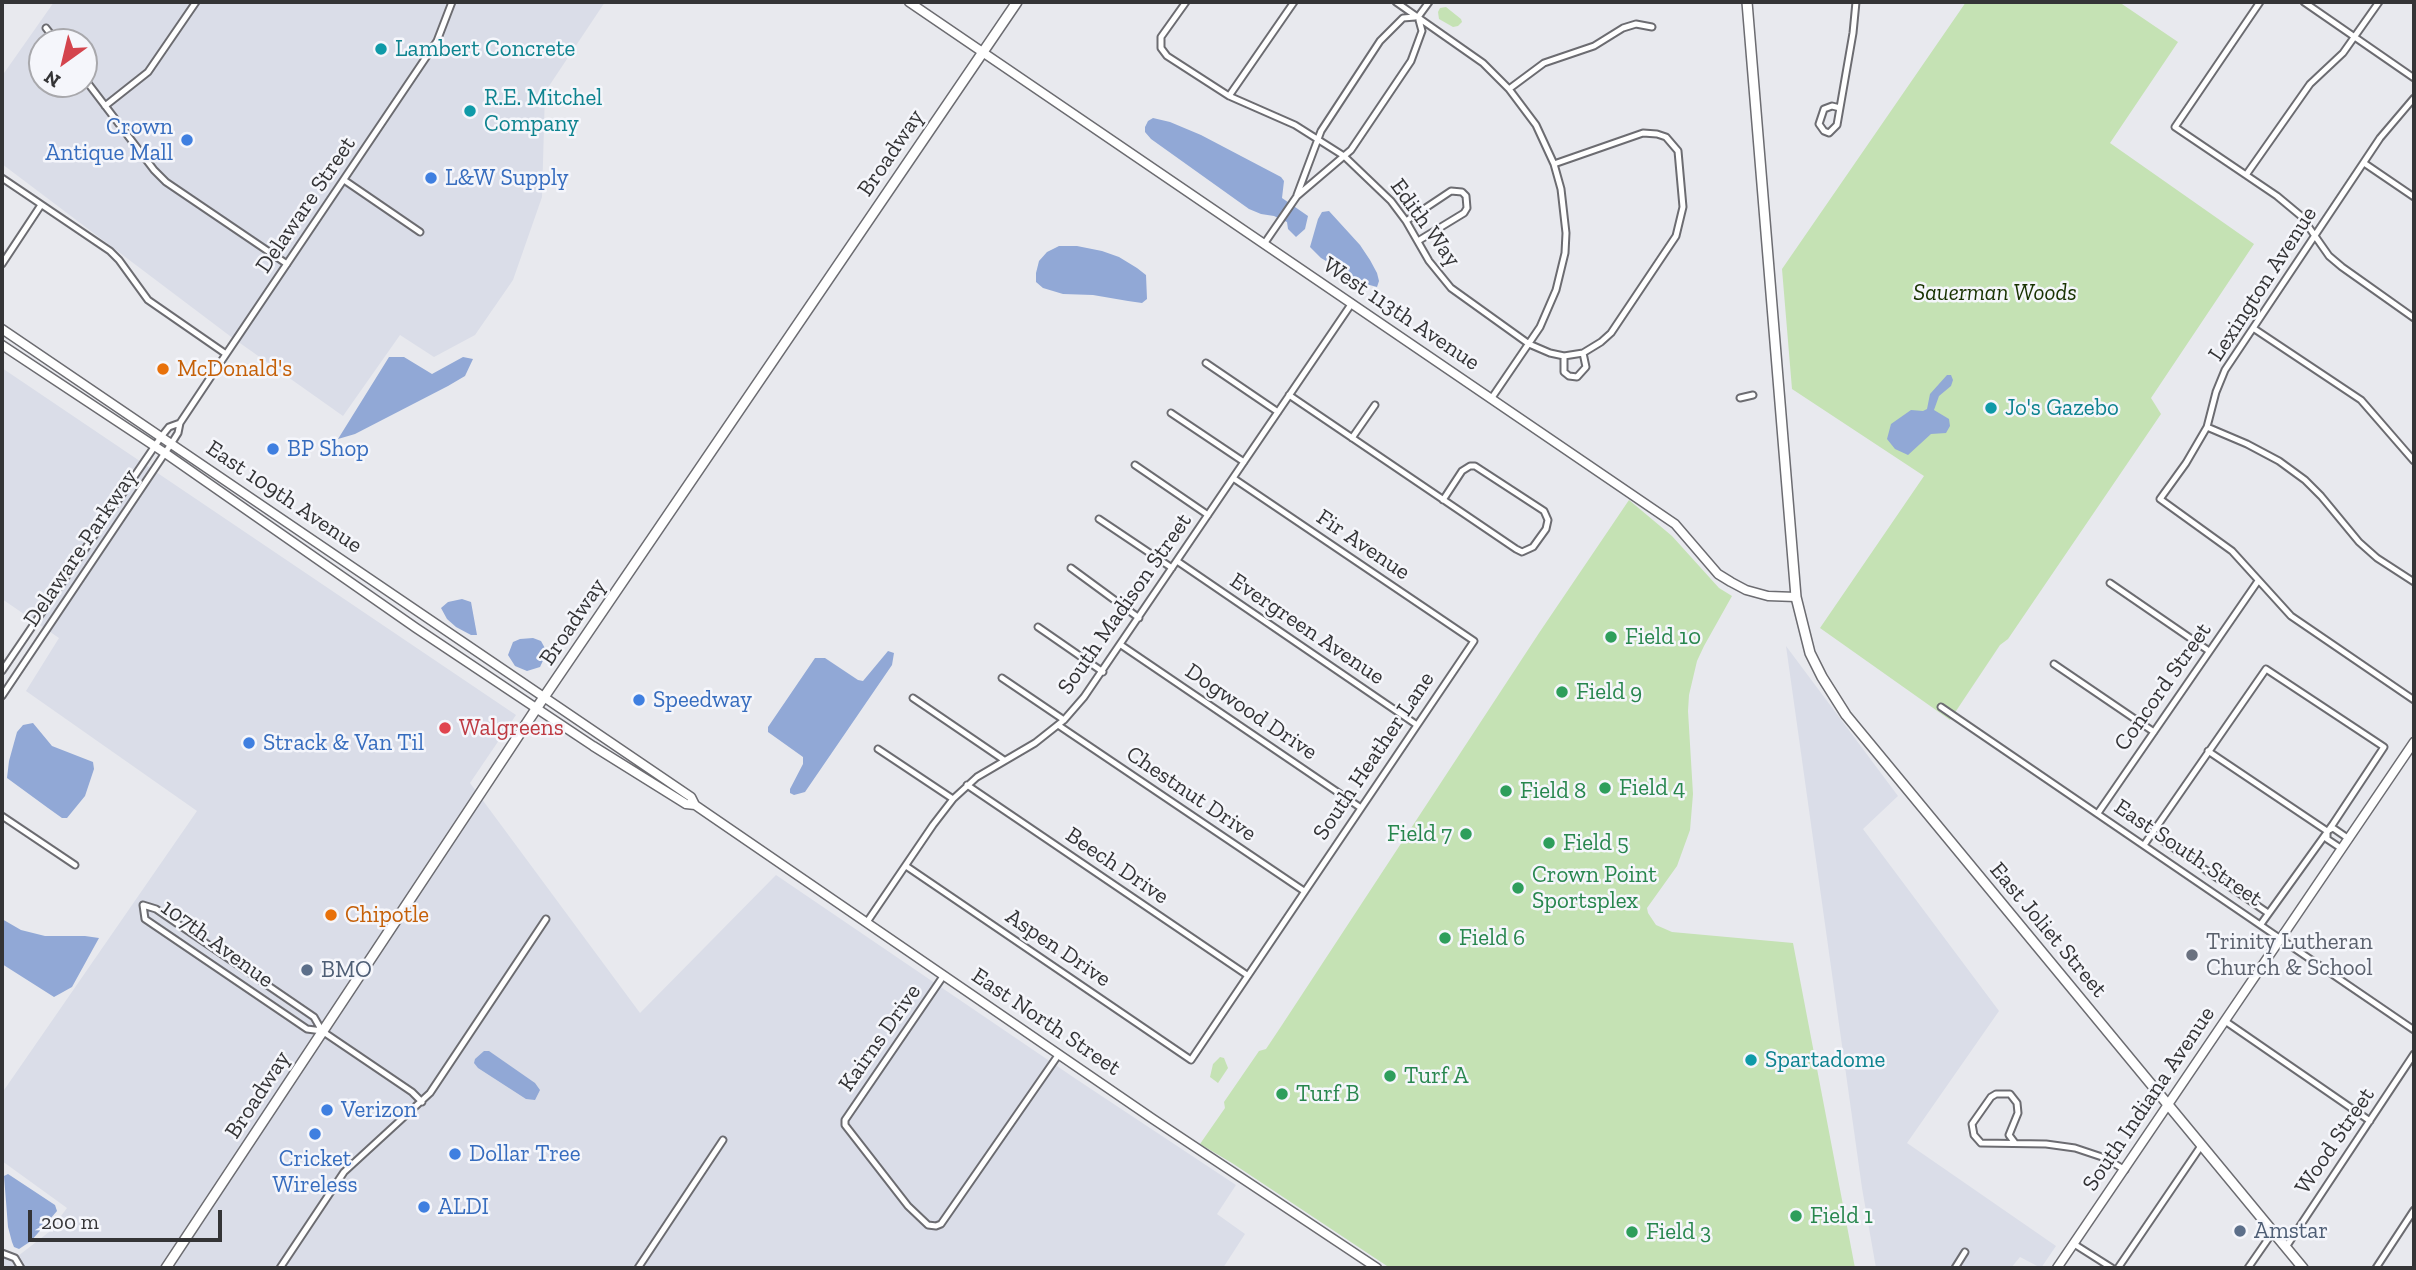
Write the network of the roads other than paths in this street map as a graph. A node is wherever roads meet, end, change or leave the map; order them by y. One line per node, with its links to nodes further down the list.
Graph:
1 (196, 2): 23 (street)
2 (452, 2): 31 (street, Delaware Street)
3 (909, 2): 17 (street, West 113th Avenue)
4 (1017, 2): 17 (main road, Broadway)
5 (1186, 2): 20 (street, Edith Way)
6 (1294, 2): 20 (street)
7 (1396, 2): 14 (street)
8 (1429, 2): 14 (street)
9 (1747, 2): 79 (main road, East Joliet Street)
10 (1856, 2): 24 (street)
11 (2260, 2): 29 (street)
12 (2304, 2): 16 (street)
13 (2379, 2): 16 (street)
14 (1418, 17): 19 (street); 25 (street); 26 (street)
15 (1652, 27): 19 (street)
16 (2356, 37): 18 (street); 29 (street)
17 (982, 53): 39 (street, West 113th Avenue); 90 (main road, Broadway)
18 (2414, 78)
19 (1509, 89): 28 (street)
20 (1229, 96): 25 (street, Edith Way)
21 (98, 97): 23 (street)
22 (2414, 98): 27 (street, Lexington Avenue)
23 (105, 106): 41 (street)
24 (1840, 108): 24 (street)
25 (1318, 138): 26 (street, Edith Way); 32 (street)
26 (1344, 156): 32 (street); 35 (street, Edith Way)
27 (2364, 163): 33 (street); 37 (street, Lexington Avenue)
28 (1554, 164): 46 (street); 48 (street, Edith Way)
29 (2246, 175): 37 (street)
30 (2, 178): 34 (street)
31 (344, 180): 36 (street); 41 (street, Delaware Street)
32 (1297, 196): 39 (street)
33 (2414, 197)
34 (41, 205): 40 (street); 49 (street)
35 (1406, 221): 38 (street, Edith Way); 38 (street)
36 (420, 232)
37 (2315, 237): 43 (street); 44 (street, Lexington Avenue)
38 (1418, 241): 46 (street, Edith Way)
39 (1264, 244): 42 (street, West 113th Avenue)
40 (2, 264)
41 (287, 264): 49 (street, Delaware Street)
42 (1352, 303): 52 (street, South Madison Street); 55 (street, West 113th Avenue)
43 (2414, 318)
44 (2253, 328): 60 (street, Lexington Avenue); 66 (street)
45 (2, 329): 61 (street, East 109th Avenue)
46 (1529, 344): 50 (street, Edith Way); 55 (street)
47 (2, 345): 64 (street, East 109th Avenue)
48 (1583, 353): 50 (street, Edith Way); 50 (street, Edith Way)
49 (226, 354): 59 (street, Delaware Street)
50 (1564, 356)
51 (1206, 363): 57 (street)
52 (1289, 395): 57 (street, South Madison Street); 62 (street)
53 (1753, 395): 54 (street)
54 (1740, 398)
55 (1491, 399): 79 (street, West 113th Avenue)
56 (1375, 405): 62 (street)
57 (1278, 412): 67 (street, South Madison Street)
58 (1171, 413): 67 (street)
59 (180, 423): 61 (street, Delaware Street); 63 (street, Delaware Street)
60 (2207, 427): 76 (street, Lexington Avenue); 77 (street)
61 (161, 437): 63 (street, East 109th Avenue); 64 (street, Delaware Street)
62 (1352, 438): 70 (street)
63 (172, 444): 65 (street, Delaware Street); 90 (street, East 109th Avenue)
64 (155, 446): 65 (street, East 109th Avenue); 86 (street, Delaware Parkway)
65 (165, 453): 89 (street, Delaware Parkway); 94 (street, East 109th Avenue)
66 (2414, 461)
67 (1244, 462): 69 (street, South Madison Street)
68 (1135, 466): 71 (street)
69 (1233, 478): 71 (street, South Madison Street); 82 (street, Fir Avenue)
70 (1443, 500): 70 (street)
71 (1208, 515): 73 (street, South Madison Street)
72 (1099, 519): 75 (street)
73 (1177, 561): 75 (street, South Madison Street); 97 (street, Evergreen Avenue)
74 (1071, 568): 80 (street)
75 (1172, 568): 80 (street, South Madison Street)
76 (2258, 581): 84 (street, Concord Street); 92 (street)
77 (2414, 582)
78 (2110, 583): 84 (street)
79 (1796, 597): 131 (main road, East Joliet Street)
80 (1139, 618): 83 (street, South Madison Street)
81 (1038, 627): 87 (street)
82 (1474, 641): 97 (street, South Heather Lane)
83 (1121, 645): 87 (street, South Madison Street); 106 (street, Dogwood Drive)
84 (2209, 651): 98 (street, Concord Street)
85 (2054, 664): 98 (street)
86 (2, 671)
87 (1103, 672): 95 (street, South Madison Street)
88 (1002, 678): 95 (street)
89 (2, 696)
90 (544, 698): 94 (main road, Broadway); 105 (street, East North Street)
91 (913, 698): 102 (street)
92 (2414, 699)
93 (1941, 707): 107 (street, East South Street)
94 (537, 709): 105 (street, East North Street); 126 (main road, Broadway)
95 (1064, 720): 96 (street, South Madison Street)
96 (1058, 725): 102 (street, South Madison Street); 116 (street, Chestnut Drive)
97 (1417, 725): 106 (street, South Heather Lane)
98 (2154, 732): 107 (street, Concord Street)
99 (2414, 742): 111 (street, South Indiana Avenue)
100 (878, 749): 104 (street)
101 (2208, 751): 109 (street); 109 (street); 110 (street)
102 (1004, 760): 103 (street, South Madison Street)
103 (967, 785): 104 (street, South Madison Street); 123 (street, Beech Drive)
104 (953, 799): 115 (street, South Madison Street)
105 (695, 804): 119 (street, East North Street)
106 (1361, 808): 116 (street, South Heather Lane)
107 (2098, 813): 112 (street, East South Street)
108 (2, 816): 114 (street)
109 (2327, 831): 111 (street); 113 (street); 117 (street)
110 (2152, 833): 112 (street); 117 (street)
111 (2349, 839): 113 (street, South Indiana Avenue)
112 (2144, 845): 120 (street, East South Street)
113 (2342, 849): 121 (street, South Indiana Avenue)
114 (75, 865)
115 (906, 866): 119 (street, South Madison Street); 129 (street, Aspen Drive)
116 (1304, 891): 123 (street, South Heather Lane)
117 (2269, 913): 120 (street)
118 (546, 919): 130 (street)
119 (867, 922): 122 (street, East North Street)
120 (2261, 924): 121 (street, East South Street)
121 (2281, 938): 124 (street, South Indiana Avenue); 125 (street, East South Street)
122 (944, 975): 127 (street, East North Street); 127 (street, Kairns Drive)
123 (1247, 975): 129 (street, South Heather Lane)
124 (2225, 1021): 131 (street, South Indiana Avenue); 132 (street)
125 (2414, 1030)
126 (322, 1031): 126 (street, 107th Avenue); 130 (street, 107th Avenue); 144 (main road, Broadway)
127 (1059, 1054): 147 (street, East North Street)
128 (2414, 1054): 132 (street, Wood Street)
129 (1191, 1060)
130 (422, 1102): 145 (street)
131 (2168, 1105): 135 (main road, East Joliet Street); 136 (street, South Indiana Avenue)
132 (2370, 1121): 140 (street, Wood Street)
133 (723, 1140): 146 (street)
134 (2015, 1143): 134 (street); 136 (street)
135 (2201, 1146): 138 (main road, East Joliet Street); 151 (street)
136 (2124, 1170): 139 (street, South Indiana Avenue)
137 (2414, 1210): 154 (street)
138 (2273, 1232): 140 (main road, East Joliet Street); 152 (street)
139 (2074, 1244): 149 (street, South Indiana Avenue); 150 (street)
140 (2286, 1247): 153 (main road, East Joliet Street)
141 (2, 1252): 143 (street)
142 (1965, 1252): 148 (street)
143 (21, 1268)
144 (166, 1268)
145 (280, 1268)
146 (638, 1268)
147 (1377, 1268)
148 (1955, 1268)
149 (2057, 1268)
150 (2112, 1268)
151 (2118, 1268)
152 (2248, 1268)
153 (2303, 1268)
154 (2376, 1268)

